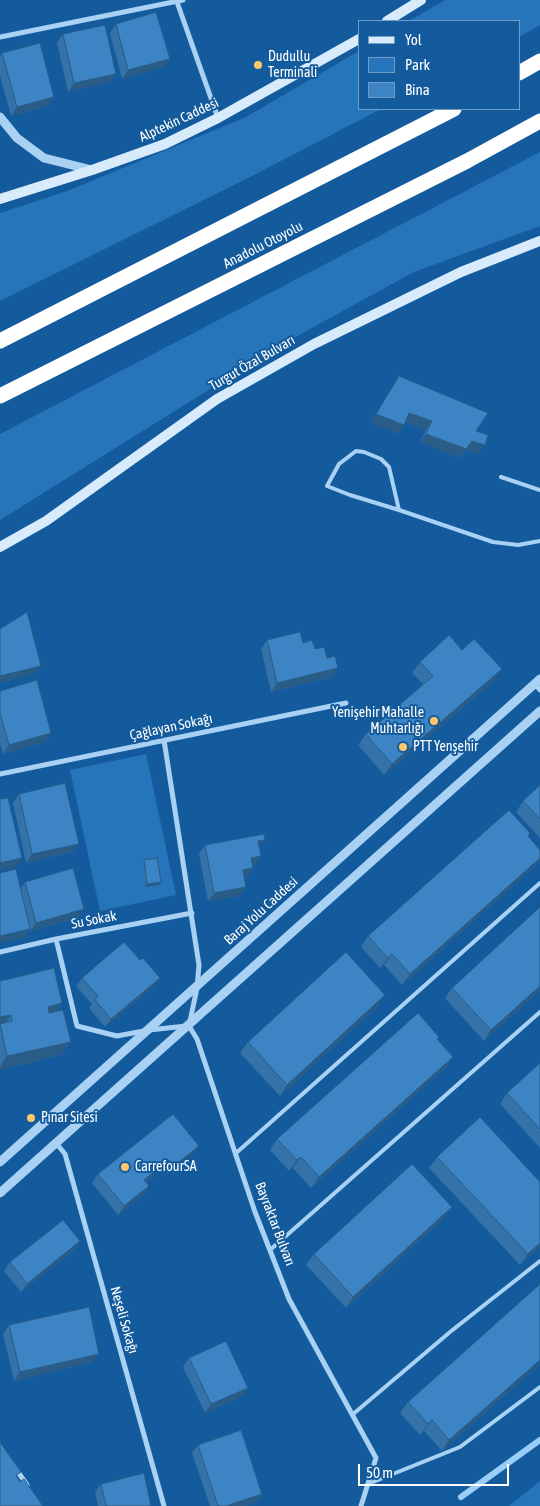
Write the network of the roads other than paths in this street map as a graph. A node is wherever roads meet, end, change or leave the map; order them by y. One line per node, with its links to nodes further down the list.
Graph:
1 (183, 0): 3 (street)
2 (421, 0): 4 (main road)
3 (177, 2): 5 (street); 11 (street)
4 (390, 20)
5 (0, 37)
6 (358, 40): 11 (main road, Alptekin Caddesi)
7 (540, 61): 8 (highway)
8 (520, 72)
9 (452, 110): 16 (highway)
10 (0, 117): 13 (street)
11 (218, 118): 13 (main road, Alptekin Caddesi)
12 (540, 121): 17 (highway, Anadolu Otoyolu)
13 (92, 170): 14 (main road, Alptekin Caddesi)
14 (0, 199)
15 (540, 241): 22 (main road, Turgut Özal Bulvarı)
16 (0, 341)
17 (0, 396)
18 (501, 477): 19 (lane)
19 (540, 490)
20 (399, 510): 20 (lane); 21 (lane)
21 (540, 541)
22 (0, 547)
23 (538, 684): 32 (street, Baraj Yolu Caddesi)
24 (346, 703): 26 (street, Çağlayan Sokağı)
25 (540, 711): 34 (street)
26 (164, 740): 27 (street, Çağlayan Sokağı); 29 (street)
27 (0, 774)
28 (540, 883): 37 (lane)
29 (192, 913): 30 (street, Su Sokak); 32 (street)
30 (56, 939): 31 (street, Su Sokak); 35 (street)
31 (0, 952)
32 (197, 988): 34 (street); 35 (street, Baraj Yolu Caddesi)
33 (539, 1014): 40 (lane)
34 (188, 1026): 35 (street); 36 (street); 37 (street, Bayraktar Bulvarı)
35 (148, 1030): 38 (street, Baraj Yolu Caddesi)
36 (56, 1143): 39 (street); 47 (street, Neşeli Sokağı)
37 (235, 1154): 40 (street, Bayraktar Bulvarı)
38 (0, 1162)
39 (0, 1193)
40 (270, 1250): 43 (street, Bayraktar Bulvarı)
41 (540, 1261): 43 (lane)
42 (540, 1387): 45 (lane)
43 (352, 1414): 45 (street, Bayraktar Bulvarı)
44 (10, 1460): 46 (street)
45 (368, 1484): 48 (street)
46 (31, 1490)
47 (164, 1506)
48 (361, 1506)

